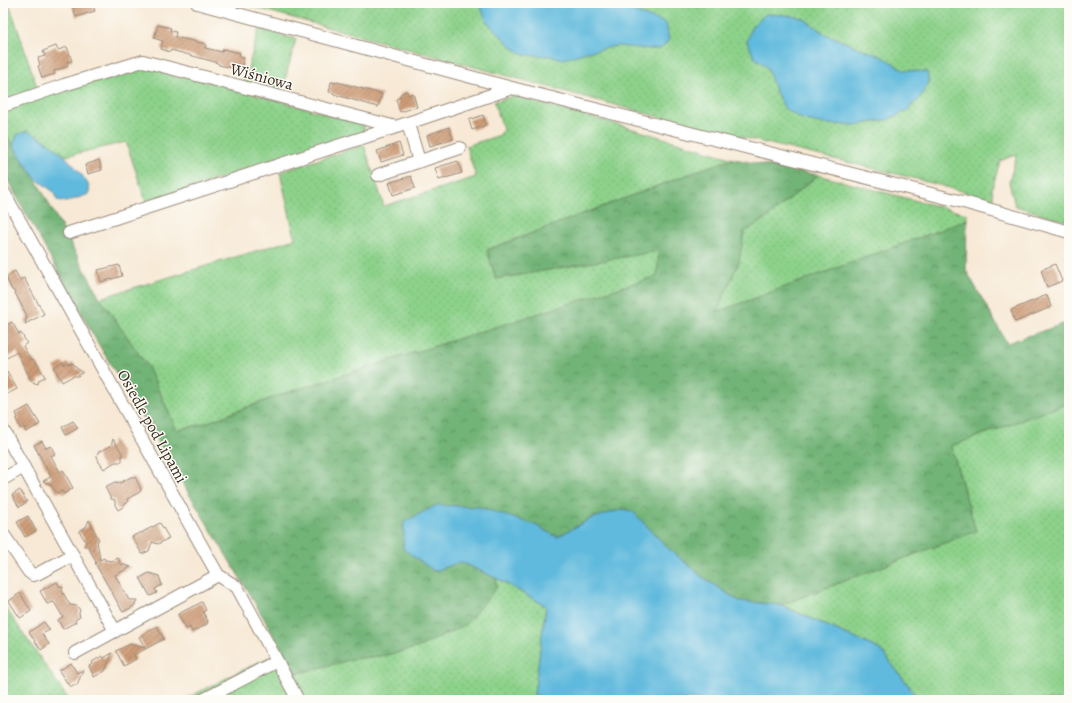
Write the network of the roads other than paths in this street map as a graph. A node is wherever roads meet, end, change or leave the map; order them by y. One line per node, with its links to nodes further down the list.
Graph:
1 (197, 3): 2 (street)
2 (512, 88): 4 (street); 9 (street)
3 (3, 106): 4 (street, Wiśniowa)
4 (402, 126): 6 (street); 10 (street)
5 (460, 148): 6 (street)
6 (419, 161): 7 (street)
7 (378, 175)
8 (3, 191): 16 (street, Osiedle pod Lipami)
9 (1069, 232)
10 (69, 233)
11 (3, 430): 12 (street)
12 (24, 467): 13 (street); 15 (street)
13 (3, 479)
14 (3, 534): 15 (street)
15 (73, 555): 17 (street)
16 (218, 575): 17 (street); 19 (street)
17 (115, 631): 18 (street)
18 (76, 653)
19 (277, 661): 20 (street); 21 (street)
20 (202, 700)
21 (298, 700)

